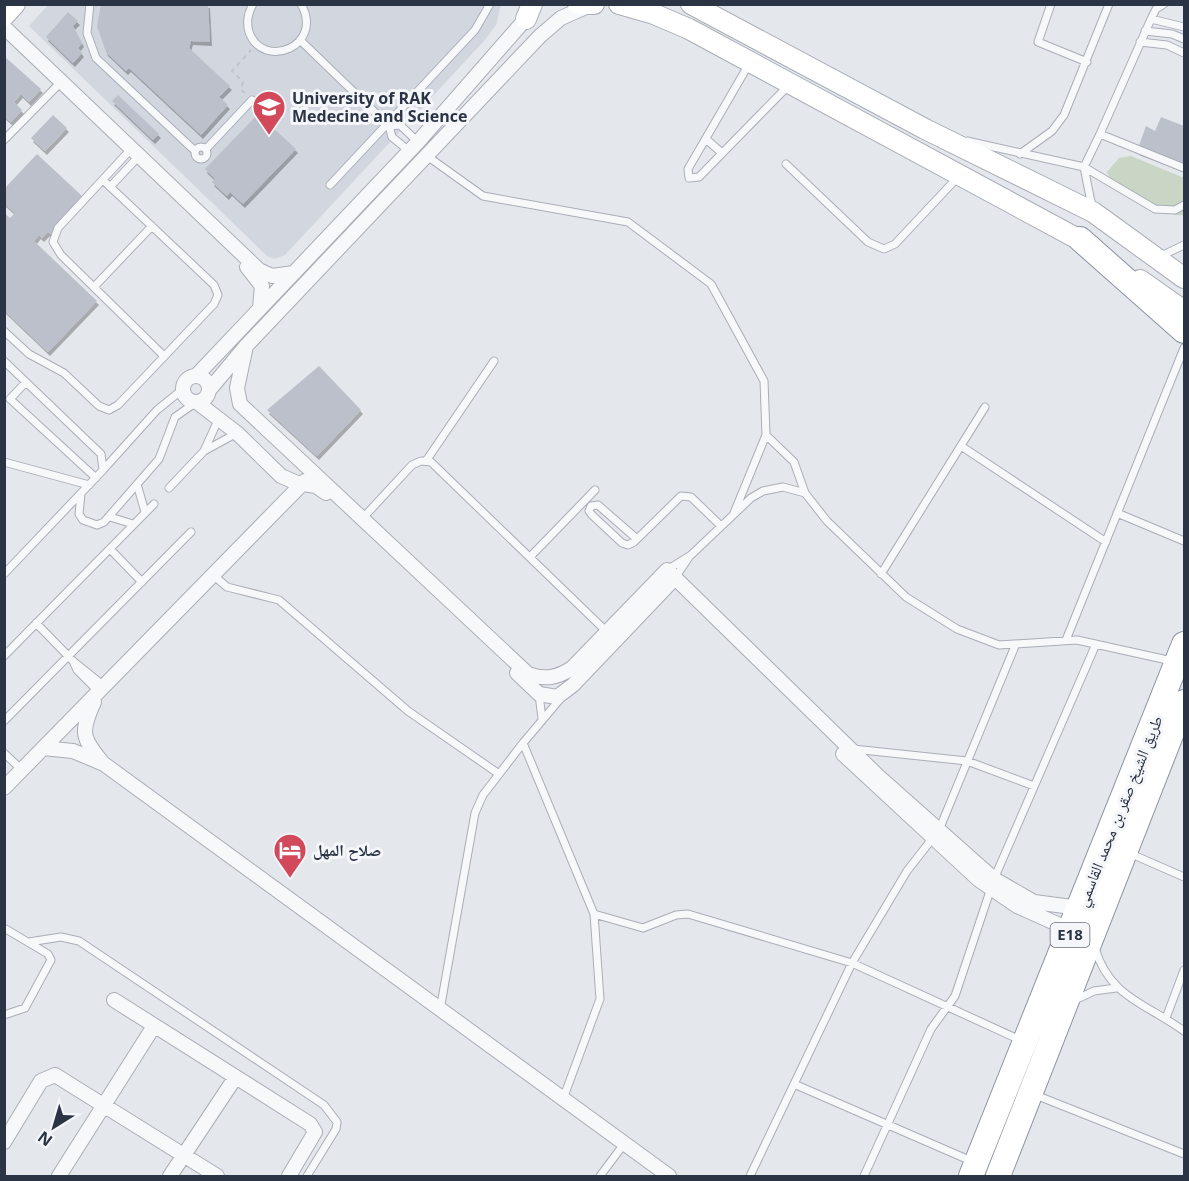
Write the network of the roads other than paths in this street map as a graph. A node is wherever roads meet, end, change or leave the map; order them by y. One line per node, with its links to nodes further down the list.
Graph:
1 (90, 4): 26 (lane)
2 (253, 4): 19 (lane)
3 (301, 4): 19 (lane)
4 (481, 4): 11 (lane)
5 (619, 4): 22 (main road)
6 (691, 4): 28 (main road)
7 (1052, 4): 23 (lane)
8 (1109, 4): 23 (lane)
9 (1164, 4): 14 (lane)
10 (586, 5): 36 (street)
11 (489, 7): 27 (lane)
12 (532, 9): 32 (street)
13 (9, 14): 17 (street); 17 (street)
14 (1151, 19): 15 (lane); 16 (lane)
15 (1185, 27)
16 (1145, 31): 18 (lane); 20 (lane)
17 (10, 39): 24 (street)
18 (1185, 39)
19 (300, 40): 27 (lane)
20 (1140, 42): 21 (lane); 29 (lane)
21 (1185, 53)
22 (751, 62): 25 (main road); 30 (lane)
23 (1087, 62): 34 (lane)
24 (59, 83): 31 (lane); 35 (street)
25 (791, 83): 33 (lane); 40 (main road)
26 (252, 100)
27 (388, 124): 32 (lane); 32 (lane); 42 (lane)
28 (925, 129): 34 (lane); 45 (main road)
29 (1100, 134): 38 (lane); 39 (lane)
30 (706, 139): 33 (lane); 33 (lane)
31 (4, 140)
32 (414, 147): 50 (street)
33 (722, 153)
34 (1020, 154): 38 (lane)
35 (133, 155): 41 (lane); 43 (lane); 50 (street); 53 (street)
36 (427, 156): 57 (street); 70 (lane)
37 (786, 164): 40 (lane)
38 (1084, 167): 44 (lane); 45 (lane)
39 (1185, 168)
40 (961, 173): 47 (main road)
41 (103, 180): 43 (lane); 52 (lane)
42 (330, 185)
43 (110, 187): 46 (lane)
44 (1185, 205)
45 (1093, 212): 49 (main road)
46 (152, 226): 52 (lane); 59 (lane)
47 (1080, 238): 54 (main road); 56 (highway)
48 (1185, 244): 49 (lane)
49 (1159, 257): 51 (main road)
50 (294, 273): 53 (street)
51 (1185, 278)
52 (94, 287): 59 (lane)
53 (260, 308): 62 (street)
54 (1185, 311)
55 (4, 331): 59 (lane)
56 (1185, 332)
57 (246, 346): 65 (street); 77 (street)
58 (1185, 348): 86 (lane)
59 (164, 356)
60 (4, 361): 63 (lane)
61 (494, 361): 73 (lane)
62 (196, 376): 64 (street); 65 (street)
63 (26, 382): 75 (lane); 76 (lane)
64 (183, 389): 66 (street); 75 (lane)
65 (210, 389): 66 (street)
66 (197, 403): 68 (street); 78 (lane)
67 (985, 407): 71 (lane)
68 (219, 418): 69 (street); 72 (lane)
69 (237, 433): 72 (lane); 77 (street)
70 (766, 435): 82 (lane); 87 (lane)
71 (961, 446): 95 (lane); 101 (lane)
72 (204, 451): 80 (lane)
73 (426, 461): 89 (lane); 98 (lane)
74 (4, 462): 79 (lane)
75 (103, 470): 76 (lane)
76 (96, 478): 79 (lane)
77 (308, 478): 89 (street); 100 (street)
78 (136, 484): 85 (lane); 88 (lane)
79 (89, 485): 83 (lane)
80 (169, 488)
81 (595, 490): 98 (lane)
82 (804, 493): 87 (lane); 101 (lane)
83 (81, 494): 88 (lane); 99 (lane)
84 (153, 504): 85 (lane)
85 (146, 512): 90 (lane)
86 (1118, 513): 94 (lane); 95 (lane)
87 (733, 515): 91 (lane)
88 (110, 517): 90 (lane)
89 (360, 521): 105 (street); 114 (street)
90 (134, 524): 96 (lane)
91 (721, 526): 93 (lane); 97 (lane)
92 (191, 532): 103 (lane)
93 (637, 539): 93 (lane)
94 (1185, 541)
95 (1106, 542): 106 (lane)
96 (110, 549): 103 (lane); 104 (lane)
97 (691, 555): 102 (lane); 102 (lane)
98 (530, 557): 105 (lane)
99 (4, 574)
100 (213, 574): 113 (street); 127 (lane)
101 (881, 574): 108 (lane)
102 (668, 576): 105 (street); 122 (street)
103 (142, 582): 111 (lane)
104 (36, 623): 110 (lane); 111 (lane)
105 (612, 636): 112 (street)
106 (1066, 640): 107 (lane); 108 (lane)
107 (1096, 644): 109 (lane); 128 (lane)
108 (1015, 646): 124 (lane)
109 (1181, 653): 115 (highway, طريق الشيخ صقر بن محمد القاسمي / E18)
110 (4, 656)
111 (71, 658): 113 (lane); 118 (lane)
112 (573, 685): 114 (street); 117 (lane)
113 (102, 689): 121 (street); 125 (street)
114 (539, 694): 117 (lane)
115 (1175, 697): 116 (lane); 119 (highway, طريق الشيخ صقر بن محمد القاسمي / E18); 163 (highway, طريق الشيخ صقر بن محمد القاسمي / E18)
116 (1148, 711)
117 (542, 719): 120 (lane)
118 (4, 721)
119 (1180, 723): 132 (highway, طريق الشيخ صقر بن محمد القاسمي / E18)
120 (523, 743): 127 (lane); 136 (lane)
121 (43, 748): 125 (street); 126 (street)
122 (845, 749): 124 (lane); 131 (street)
123 (4, 753): 126 (lane)
124 (967, 761): 128 (lane); 131 (lane)
125 (104, 764): 147 (street)
126 (22, 770): 129 (street)
127 (499, 774): 147 (lane)
128 (1034, 786): 134 (lane)
129 (4, 788)
130 (1113, 796): 135 (lane)
131 (935, 835): 134 (street); 141 (lane)
132 (1127, 852): 133 (lane); 139 (highway, طريق الشيخ صقر بن محمد القاسمي / E18)
133 (1185, 877)
134 (992, 884): 135 (street); 137 (street); 145 (lane)
135 (1072, 907): 137 (lane)
136 (594, 914): 141 (lane); 156 (lane)
137 (1064, 927): 152 (lane)
138 (4, 928): 140 (lane)
139 (1094, 937): 143 (lane); 146 (highway, طريق الشيخ صقر بن محمد القاسمي / E18)
140 (29, 942): 148 (lane); 168 (lane)
141 (852, 963): 145 (lane); 154 (lane)
142 (1185, 970): 149 (lane)
143 (1116, 988): 146 (lane); 149 (lane)
144 (114, 1000): 150 (street)
145 (948, 1006): 152 (lane); 158 (lane)
146 (1066, 1006): 155 (highway, طريق الشيخ صقر بن محمد القاسمي / E18)
147 (441, 1010): 156 (street)
148 (4, 1015)
149 (1166, 1018): 151 (lane)
150 (154, 1026): 153 (street); 157 (street)
151 (1185, 1031)
152 (1018, 1039): 163 (lane)
153 (235, 1078): 162 (street); 167 (street)
154 (794, 1084): 158 (lane); 171 (lane)
155 (1031, 1093): 161 (lane); 173 (highway, طريق الشيخ صقر بن محمد القاسمي / E18)
156 (563, 1099): 160 (street)
157 (103, 1106): 159 (street); 162 (street); 164 (street)
158 (886, 1126): 163 (lane); 172 (lane)
159 (4, 1142)
160 (624, 1144): 169 (lane); 170 (street)
161 (1185, 1154)
162 (183, 1156): 165 (street); 166 (street)
163 (969, 1171)
164 (59, 1176)
165 (170, 1176)
166 (217, 1176)
167 (289, 1176)
168 (307, 1176)
169 (600, 1176)
170 (669, 1176)
171 (750, 1176)
172 (864, 1176)
173 (998, 1176)

